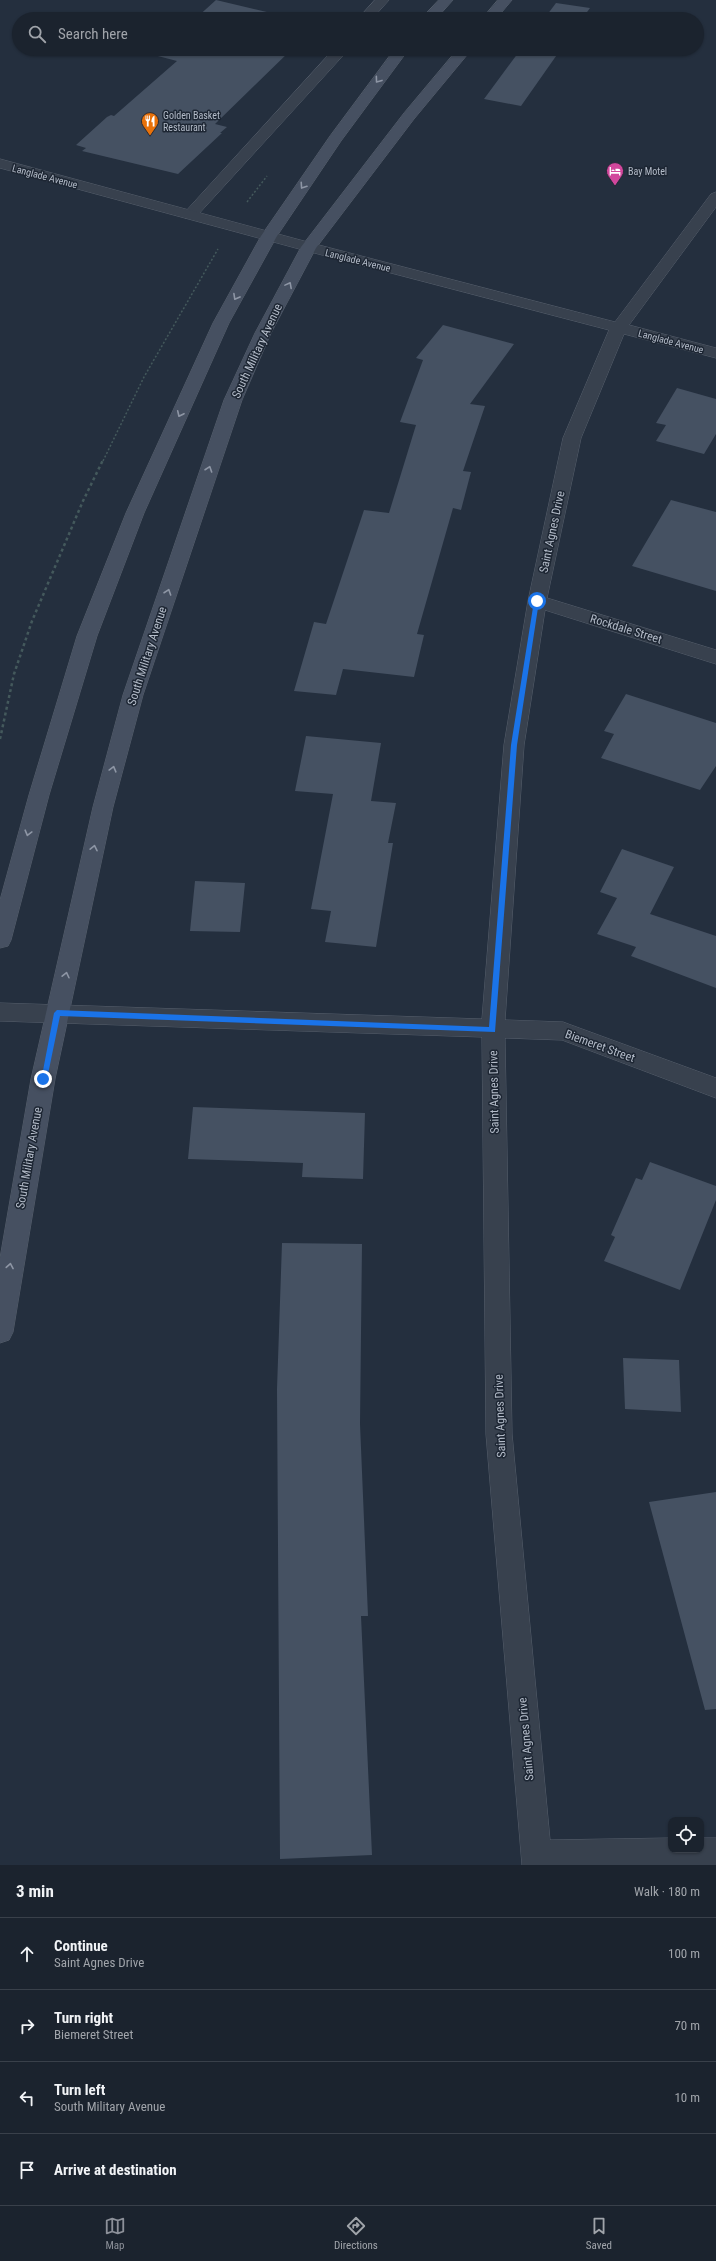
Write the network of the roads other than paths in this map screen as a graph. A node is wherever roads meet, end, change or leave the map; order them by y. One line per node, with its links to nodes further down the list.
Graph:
1 (382, 0): 4 (street)
2 (446, 0): 5 (main road)
3 (505, 0): 6 (main road)
4 (371, 12)
5 (435, 12)
6 (495, 12)
7 (336, 56): 12 (street)
8 (397, 56): 13 (main road, one-way to 13)
9 (459, 56): 14 (main road, South Military Avenue)
10 (0, 163): 12 (street, Langlade Avenue)
11 (716, 198): 15 (street, Saint Agnes Drive)
12 (190, 215): 13 (street, Langlade Avenue)
13 (269, 236): 14 (street, Langlade Avenue); 19 (main road, one-way to 19)
14 (309, 247): 15 (street, Langlade Avenue); 21 (main road, South Military Avenue, one-way to 14)
15 (619, 327): 16 (street, Langlade Avenue); 17 (street, Saint Agnes Drive)
16 (716, 353)
17 (537, 601): 18 (street, Rockdale Street); 22 (street, Saint Agnes Drive)
18 (716, 657)
19 (0, 940)
20 (0, 1012): 21 (street, Biemeret Street)
21 (57, 1013): 22 (street, Biemeret Street); 24 (main road, South Military Avenue, one-way to 21)
22 (492, 1030): 23 (street, Biemeret Street); 26 (street, Saint Agnes Drive)
23 (716, 1088)
24 (0, 1332)
25 (716, 1853): 26 (street)
26 (537, 1860)

